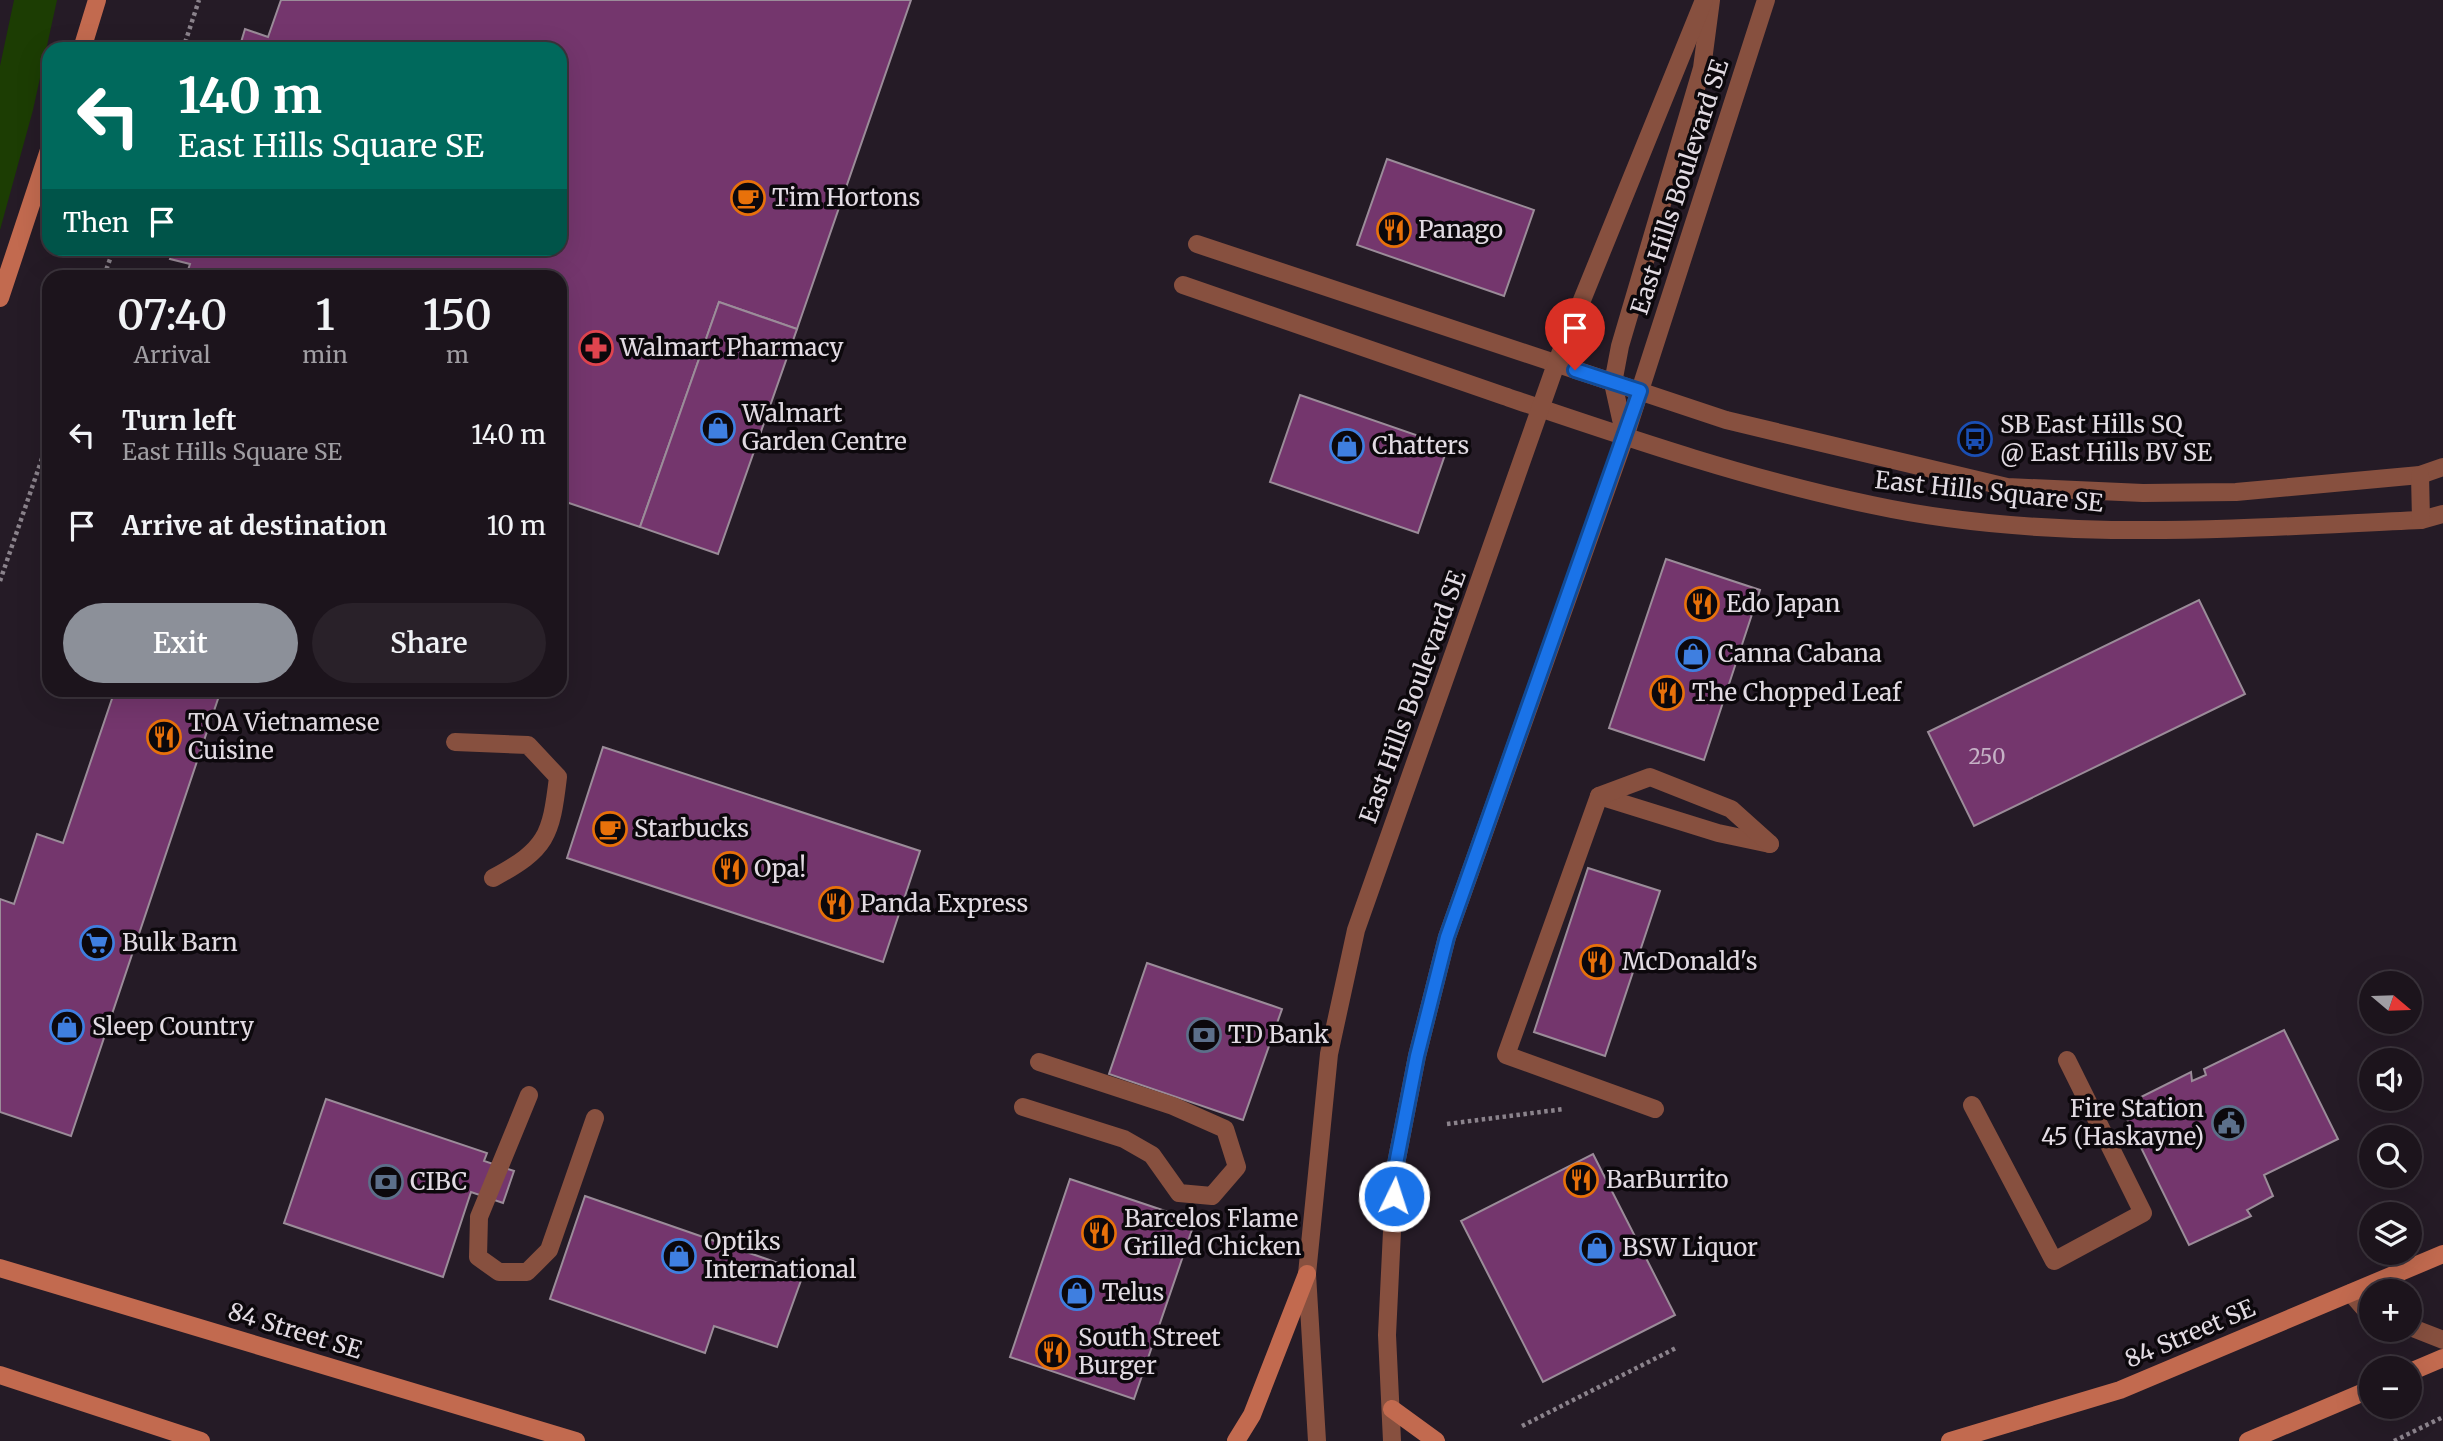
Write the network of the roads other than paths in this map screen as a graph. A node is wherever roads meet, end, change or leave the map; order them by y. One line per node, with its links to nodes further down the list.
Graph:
1 (90, 0): 6 (street)
2 (97, 0): 7 (street)
3 (1704, 0): 12 (lane, East Hills Boulevard SE)
4 (1710, 0): 13 (lane)
5 (1766, 0): 14 (lane, East Hills Boulevard SE)
6 (84, 42)
7 (85, 42)
8 (42, 171): 11 (street)
9 (1197, 244): 12 (lane, East Hills Square SE)
10 (1183, 285): 15 (lane, East Hills Square SE)
11 (0, 298)
12 (1556, 363): 13 (lane, East Hills Square SE); 15 (lane, East Hills Boulevard SE)
13 (1613, 383): 14 (lane, East Hills Square SE); 16 (lane)
14 (1640, 391): 16 (lane, East Hills Boulevard SE); 18 (lane, East Hills Square SE)
15 (1541, 409): 16 (lane, East Hills Square SE); 33 (lane, East Hills Boulevard SE)
16 (1625, 437): 20 (lane, East Hills Square SE); 42 (lane, East Hills Boulevard SE)
17 (2443, 467): 18 (lane, East Hills Square SE)
18 (2420, 475): 20 (lane)
19 (2443, 513): 20 (lane, East Hills Square SE)
20 (2421, 520)
21 (455, 743): 23 (lane)
22 (1599, 796): 22 (lane); 29 (lane)
23 (493, 878)
24 (2067, 1060): 27 (lane)
25 (1039, 1062): 28 (lane)
26 (529, 1095): 30 (lane)
27 (1972, 1105)
28 (1023, 1107)
29 (1655, 1109)
30 (595, 1118)
31 (2443, 1254): 34 (street, 84 Street SE)
32 (0, 1268): 45 (street, 84 Street SE)
33 (1307, 1274): 46 (street); 47 (lane, East Hills Boulevard SE)
34 (2351, 1293): 35 (lane); 43 (street, 84 Street SE)
35 (2359, 1302)
36 (2422, 1331): 37 (lane)
37 (2443, 1340)
38 (2443, 1358): 39 (street)
39 (2422, 1368)
40 (0, 1375): 44 (street)
41 (2359, 1395): 52 (street)
42 (1392, 1409): 48 (lane, East Hills Boulevard SE); 49 (street)
43 (2030, 1417): 50 (street, 84 Street SE); 51 (street)
44 (201, 1441)
45 (576, 1441)
46 (1236, 1441)
47 (1317, 1441)
48 (1392, 1441)
49 (1436, 1441)
50 (1950, 1441)
51 (1991, 1441)
52 (2248, 1441)

